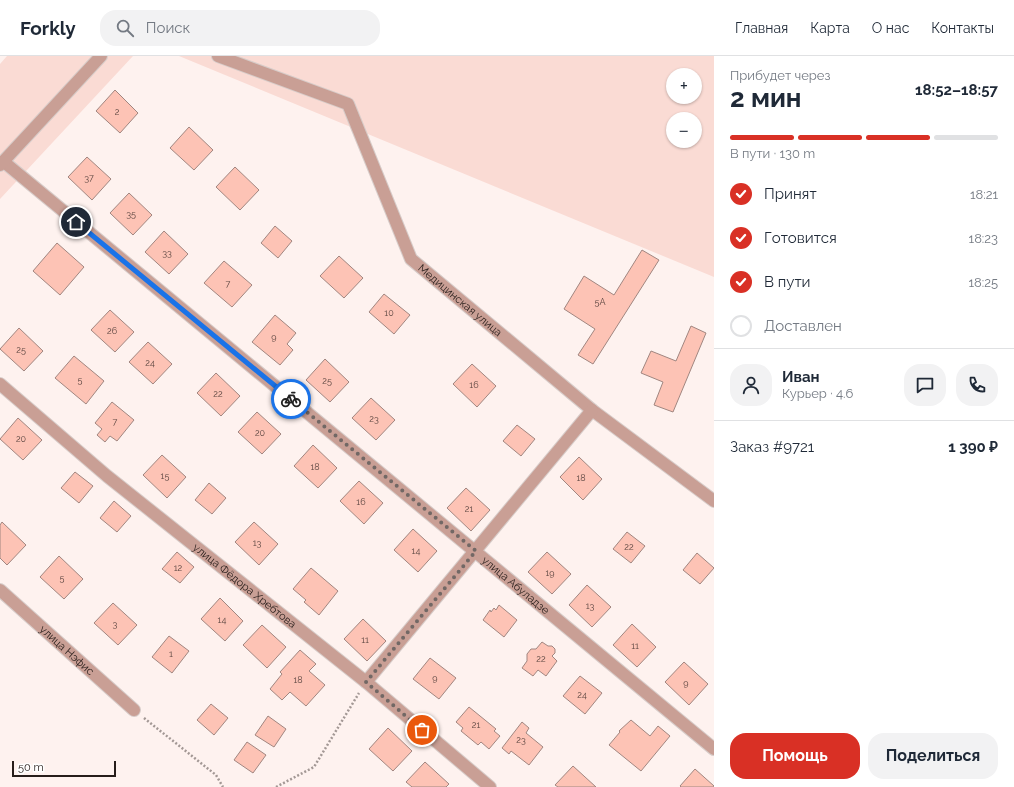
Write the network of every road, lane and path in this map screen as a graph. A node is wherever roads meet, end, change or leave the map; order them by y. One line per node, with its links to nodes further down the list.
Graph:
1 (101, 56): 3 (street)
2 (218, 56): 5 (street, Медицинская улица)
3 (3, 158): 7 (street, улица Абуладзе)
4 (0, 384): 9 (street, улица Фёдора Хребтова)
5 (592, 410): 6 (street, Медицинская улица); 7 (street)
6 (714, 500)
7 (476, 551): 9 (street); 11 (street, улица Абуладзе)
8 (0, 590): 10 (street, улица Нэфис)
9 (366, 682): 13 (path); 14 (street, улица Фёдора Хребтова)
10 (134, 710): 12 (path)
11 (714, 749)
12 (223, 787)
13 (276, 787)
14 (490, 787)

